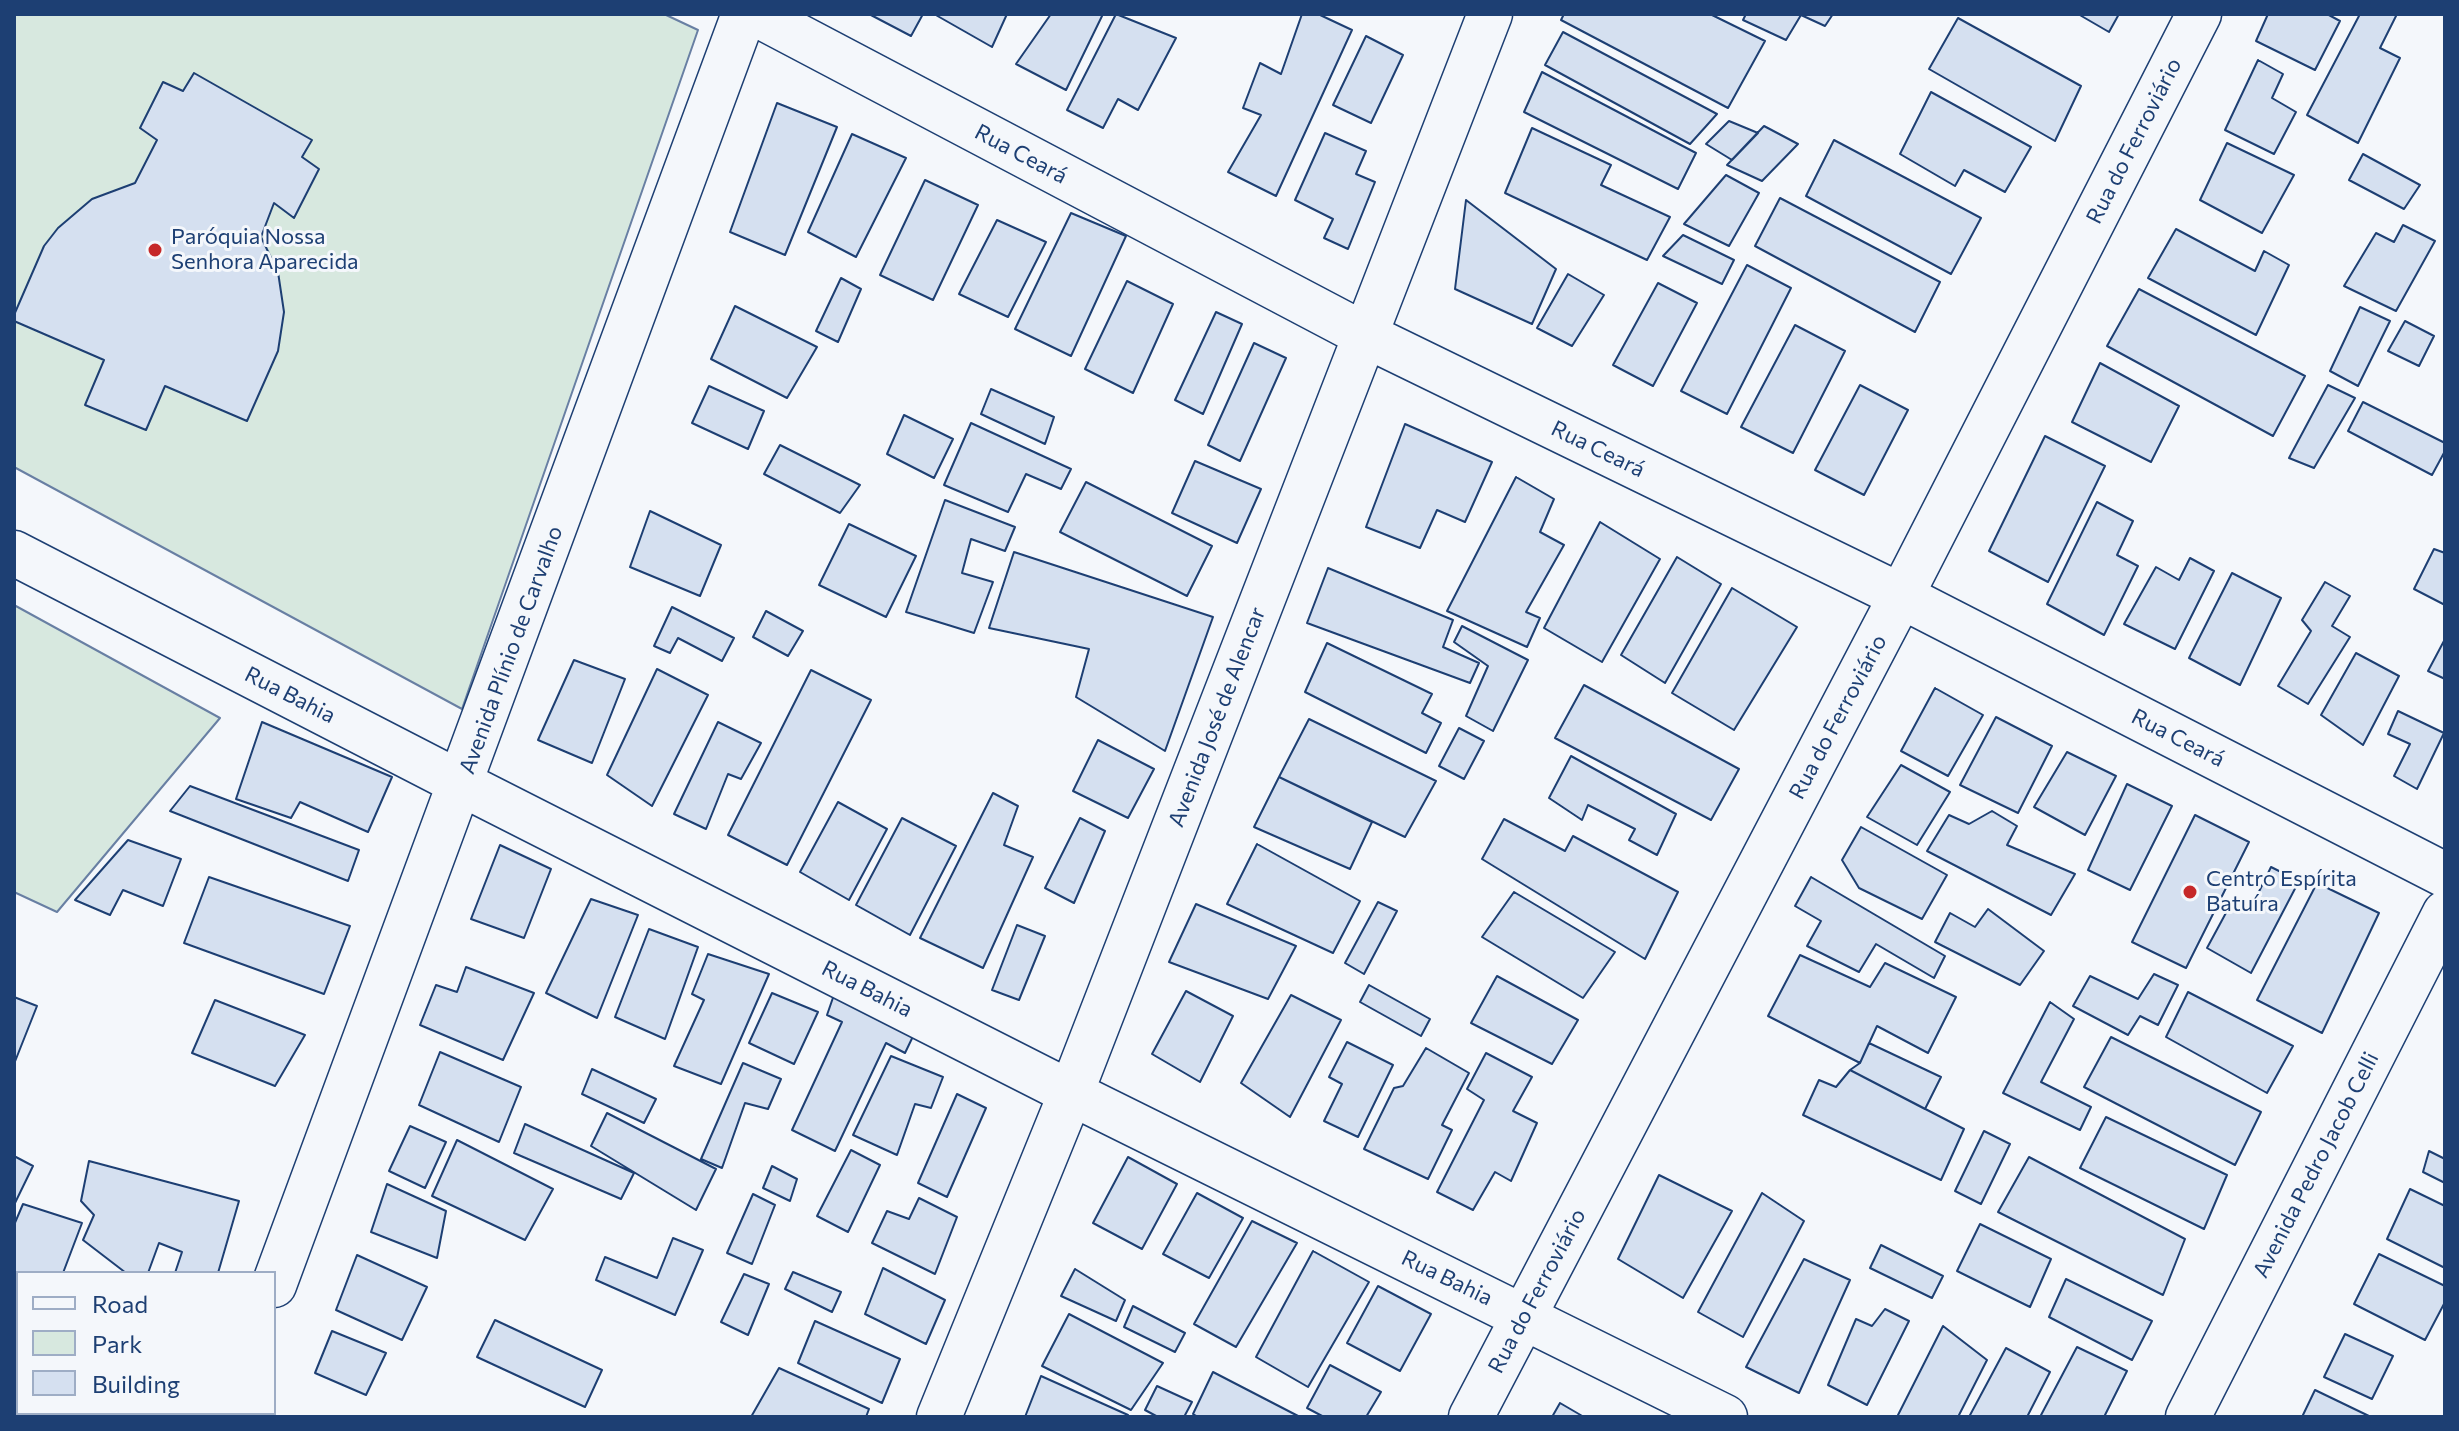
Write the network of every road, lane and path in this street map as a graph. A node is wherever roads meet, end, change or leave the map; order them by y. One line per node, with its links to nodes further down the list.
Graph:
1 (744, 14): 8 (street, Avenida Plínio de Carvalho)
2 (756, 14): 5 (street, Rua Ceará)
3 (1490, 14): 5 (street, Avenida José de Alencar)
4 (2199, 14): 7 (street, Rua do Ferroviário)
5 (1365, 335): 7 (street, Rua Ceará); 11 (street, Avenida José de Alencar)
6 (14, 553): 8 (street, Rua Bahia)
7 (1901, 596): 9 (street, Rua Ceará); 13 (street, Rua do Ferroviário)
8 (462, 784): 11 (street, Rua Bahia); 12 (street, Avenida Plínio de Carvalho)
9 (2445, 875)
10 (2445, 913): 17 (street, Avenida Pedro Jacob Celli)
11 (1071, 1093): 13 (street, Rua Bahia); 14 (street, Avenida José de Alencar)
12 (276, 1280)
13 (1524, 1316): 15 (street, Rua do Ferroviário); 16 (street, Rua Bahia)
14 (939, 1417)
15 (1471, 1417)
16 (1725, 1417)
17 (2188, 1417)

